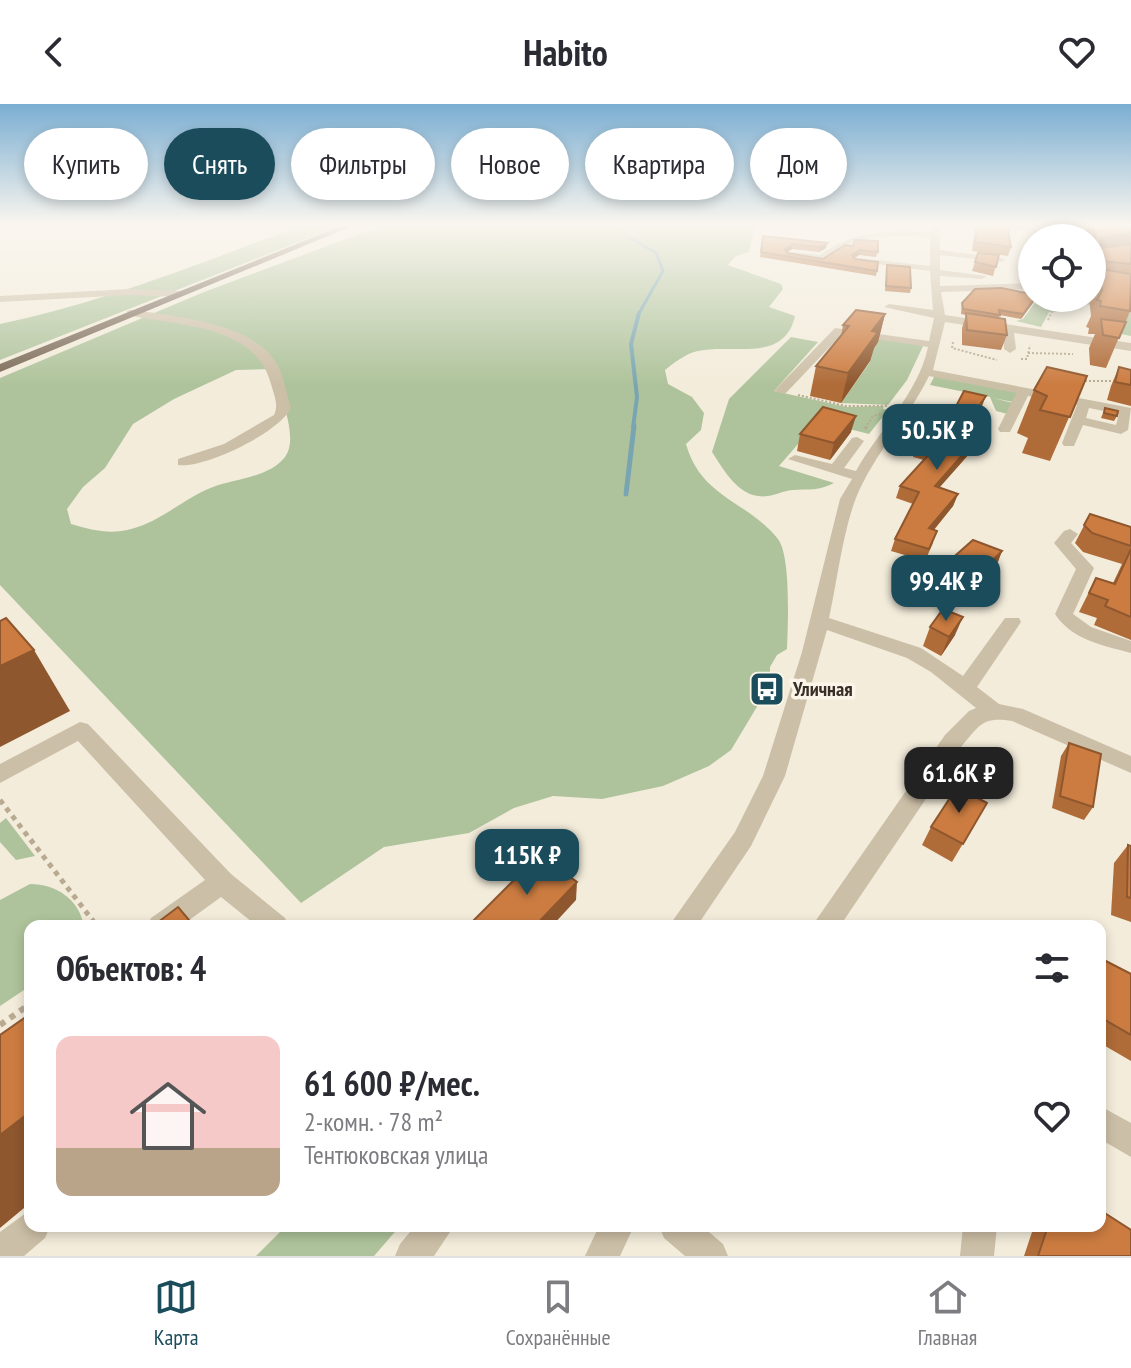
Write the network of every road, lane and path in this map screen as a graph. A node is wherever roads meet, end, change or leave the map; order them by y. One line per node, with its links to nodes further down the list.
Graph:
1 (219, 278): 5 (main road)
2 (935, 278): 4 (street)
3 (1018, 286): 4 (street)
4 (935, 289): 10 (street)
5 (179, 294): 6 (street); 9 (main road)
6 (0, 299)
7 (889, 307): 10 (street)
8 (1053, 312): 12 (path)
9 (131, 313): 20 (main road); 35 (street)
10 (940, 316): 11 (street); 13 (street)
11 (1008, 327): 12 (street); 15 (street)
12 (1041, 333): 14 (street)
13 (944, 346): 17 (path); 21 (street); 23 (street)
14 (1131, 347)
15 (1006, 351): 17 (path)
16 (1076, 352): 18 (path)
17 (979, 353): 19 (path)
18 (1028, 353)
19 (997, 360)
20 (0, 368)
21 (926, 372): 24 (street); 37 (street)
22 (1116, 381): 25 (path)
23 (780, 391): 27 (path)
24 (1024, 391): 25 (street); 31 (street)
25 (1065, 392): 26 (street)
26 (1084, 403): 29 (street); 30 (street)
27 (893, 406)
28 (889, 411): 32 (path)
29 (1128, 412): 30 (street)
30 (1078, 420): 33 (street)
31 (1005, 429)
32 (857, 441): 36 (street)
33 (1069, 443)
34 (795, 459): 36 (street)
35 (183, 462)
36 (835, 470): 37 (street)
37 (859, 476): 39 (street)
38 (1070, 534): 41 (street)
39 (819, 621): 42 (street); 51 (street)
40 (1012, 622): 42 (street)
41 (1131, 647)
42 (965, 688): 43 (street)
43 (993, 710): 44 (street); 52 (street)
44 (1131, 765)
45 (0, 774): 47 (street)
46 (0, 800): 48 (path)
47 (222, 882): 49 (street); 50 (street)
48 (92, 920)
49 (168, 920)
50 (269, 920)
51 (686, 920)
52 (829, 920)
53 (24, 1008): 54 (path)
54 (0, 1025)
55 (1106, 1125): 56 (street)
56 (1131, 1141)
57 (26, 1232): 62 (street)
58 (432, 1232): 63 (street)
59 (614, 1232): 64 (street)
60 (683, 1232): 65 (street)
61 (979, 1232): 66 (street)
62 (0, 1254)
63 (412, 1256)
64 (602, 1256)
65 (711, 1256)
66 (977, 1256)

